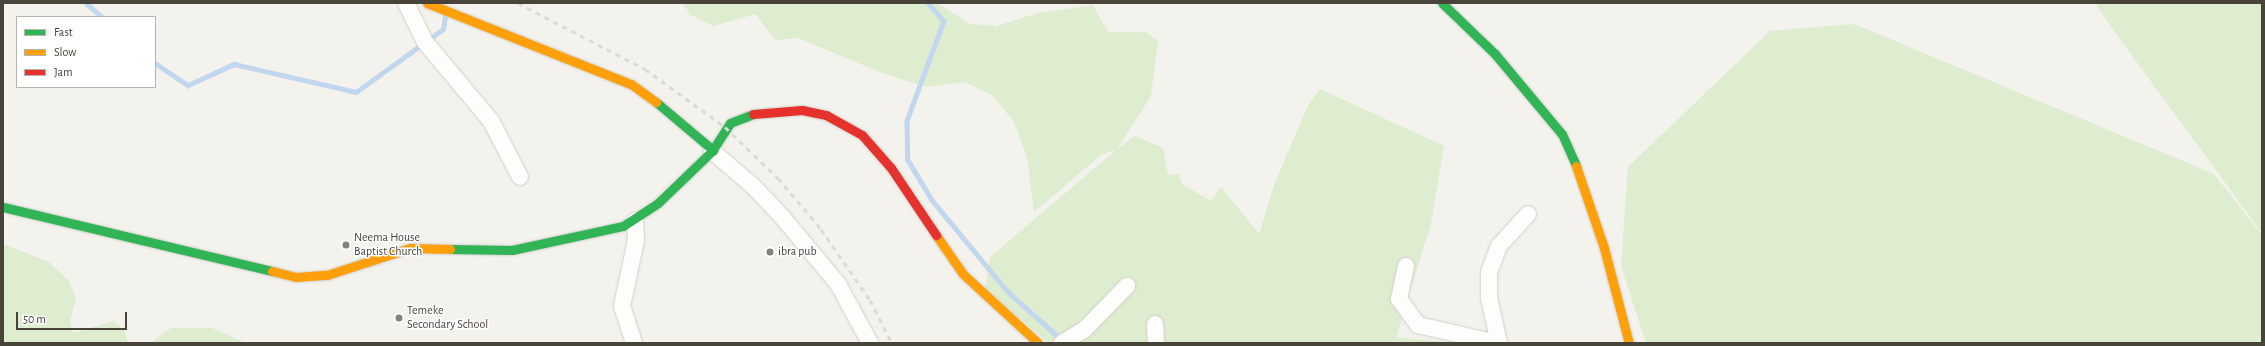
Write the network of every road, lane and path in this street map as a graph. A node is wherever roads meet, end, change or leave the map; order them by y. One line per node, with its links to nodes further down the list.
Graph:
1 (406, 3): 5 (street)
2 (427, 3): 4 (street)
3 (1442, 3): 18 (street)
4 (713, 151): 8 (street); 13 (street); 14 (street)
5 (520, 177)
6 (3, 207): 8 (street)
7 (1528, 214): 17 (street)
8 (635, 221): 12 (street)
9 (1406, 266): 17 (street)
10 (1127, 286): 15 (street)
11 (1155, 324): 16 (street)
12 (634, 343)
13 (870, 343)
14 (1038, 343)
15 (1062, 343)
16 (1156, 343)
17 (1498, 343)
18 (1629, 343)

